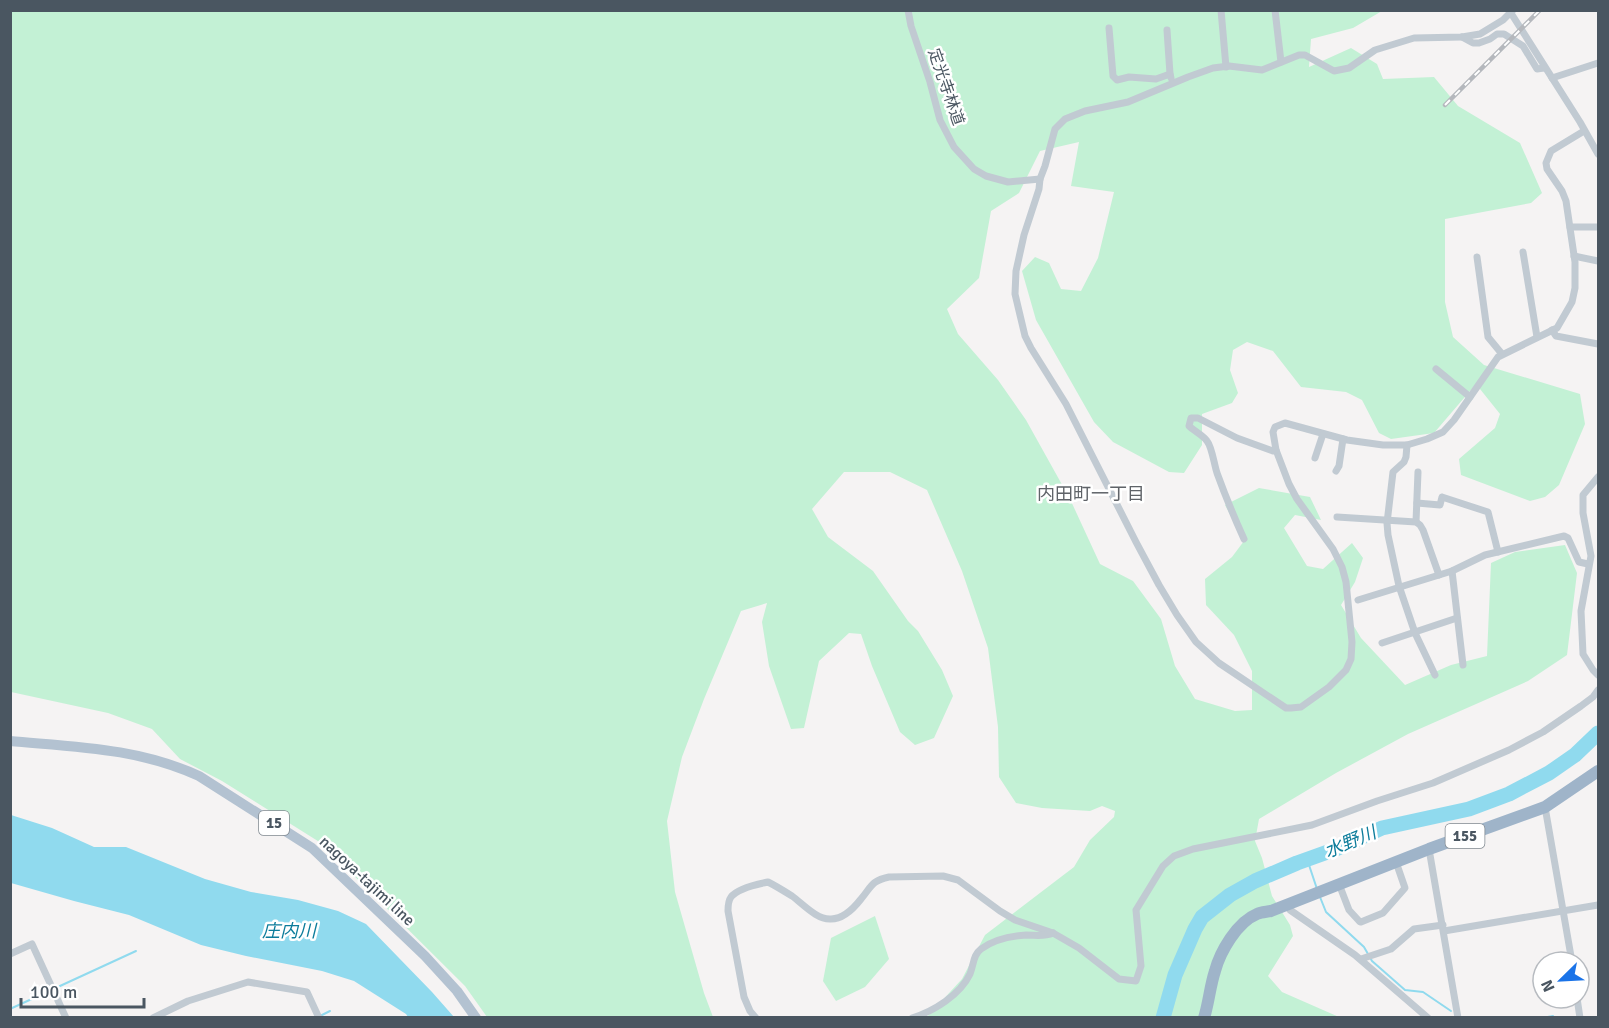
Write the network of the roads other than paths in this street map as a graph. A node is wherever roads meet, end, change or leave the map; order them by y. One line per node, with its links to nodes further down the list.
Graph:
1 (908, 10): 17 (street, 定光寺林道)
2 (1221, 10): 10 (street)
3 (1275, 10): 8 (street)
4 (1506, 14): 7 (street); 11 (street)
5 (1109, 28): 12 (street)
6 (1167, 30): 12 (street)
7 (1462, 37): 8 (street); 11 (street)
8 (1281, 62): 10 (street)
9 (1599, 63): 13 (street)
10 (1226, 67): 14 (street)
11 (1544, 68): 13 (street)
12 (1170, 74): 14 (street)
13 (1552, 78): 15 (street)
14 (1174, 82): 17 (street)
15 (1584, 130): 16 (street); 18 (street)
16 (1599, 154)
17 (1040, 179): 33 (street)
18 (1570, 227): 19 (street); 22 (street)
19 (1599, 227)
20 (1523, 252): 25 (street)
21 (1477, 256): 27 (street)
22 (1574, 256): 23 (street); 24 (street)
23 (1599, 261)
24 (1552, 330): 25 (street); 26 (street)
25 (1537, 337): 27 (street)
26 (1599, 344)
27 (1502, 354): 29 (street)
28 (1436, 369): 29 (street)
29 (1470, 397): 32 (street)
30 (1323, 434): 31 (street); 33 (street); 34 (street)
31 (1343, 439): 32 (street); 35 (street)
32 (1407, 445): 40 (street)
33 (1276, 450): 42 (street)
34 (1315, 458)
35 (1336, 471)
36 (1418, 472): 38 (street)
37 (1599, 477): 44 (street)
38 (1417, 503): 41 (street); 43 (street)
39 (1337, 517): 40 (street)
40 (1387, 520): 41 (street); 47 (street)
41 (1416, 522): 46 (street)
42 (1244, 539)
43 (1498, 552): 44 (street); 45 (street)
44 (1588, 564): 54 (street)
45 (1452, 571): 46 (street); 49 (street)
46 (1439, 575): 47 (street)
47 (1399, 586): 48 (street); 50 (street)
48 (1358, 600)
49 (1458, 618): 50 (street); 52 (street)
50 (1415, 632): 51 (street); 53 (street)
51 (1382, 643)
52 (1463, 665)
53 (1435, 675)
54 (1599, 675)
55 (1599, 690): 66 (street)
56 (10, 741): 73 (main road, nagoya-tajimi line / 15)
57 (1599, 771): 58 (highway, 155)
58 (1545, 807): 59 (highway, 155); 64 (street)
59 (1429, 849): 60 (highway, 155); 65 (street)
60 (1396, 862): 61 (highway, 155); 61 (street)
61 (1339, 884): 62 (highway, 155)
62 (1286, 904): 69 (street); 76 (highway, 155)
63 (1599, 905): 64 (street)
64 (1563, 911): 65 (street); 67 (street)
65 (1444, 928): 69 (street); 78 (street)
66 (1053, 933): 74 (street); 75 (street)
67 (1570, 950)
68 (10, 954): 70 (street)
69 (1361, 959): 77 (street)
70 (66, 1017)
71 (153, 1017): 72 (street)
72 (319, 1017)
73 (476, 1017)
74 (756, 1017)
75 (912, 1017)
76 (1204, 1017)
77 (1428, 1017)
78 (1458, 1017)

